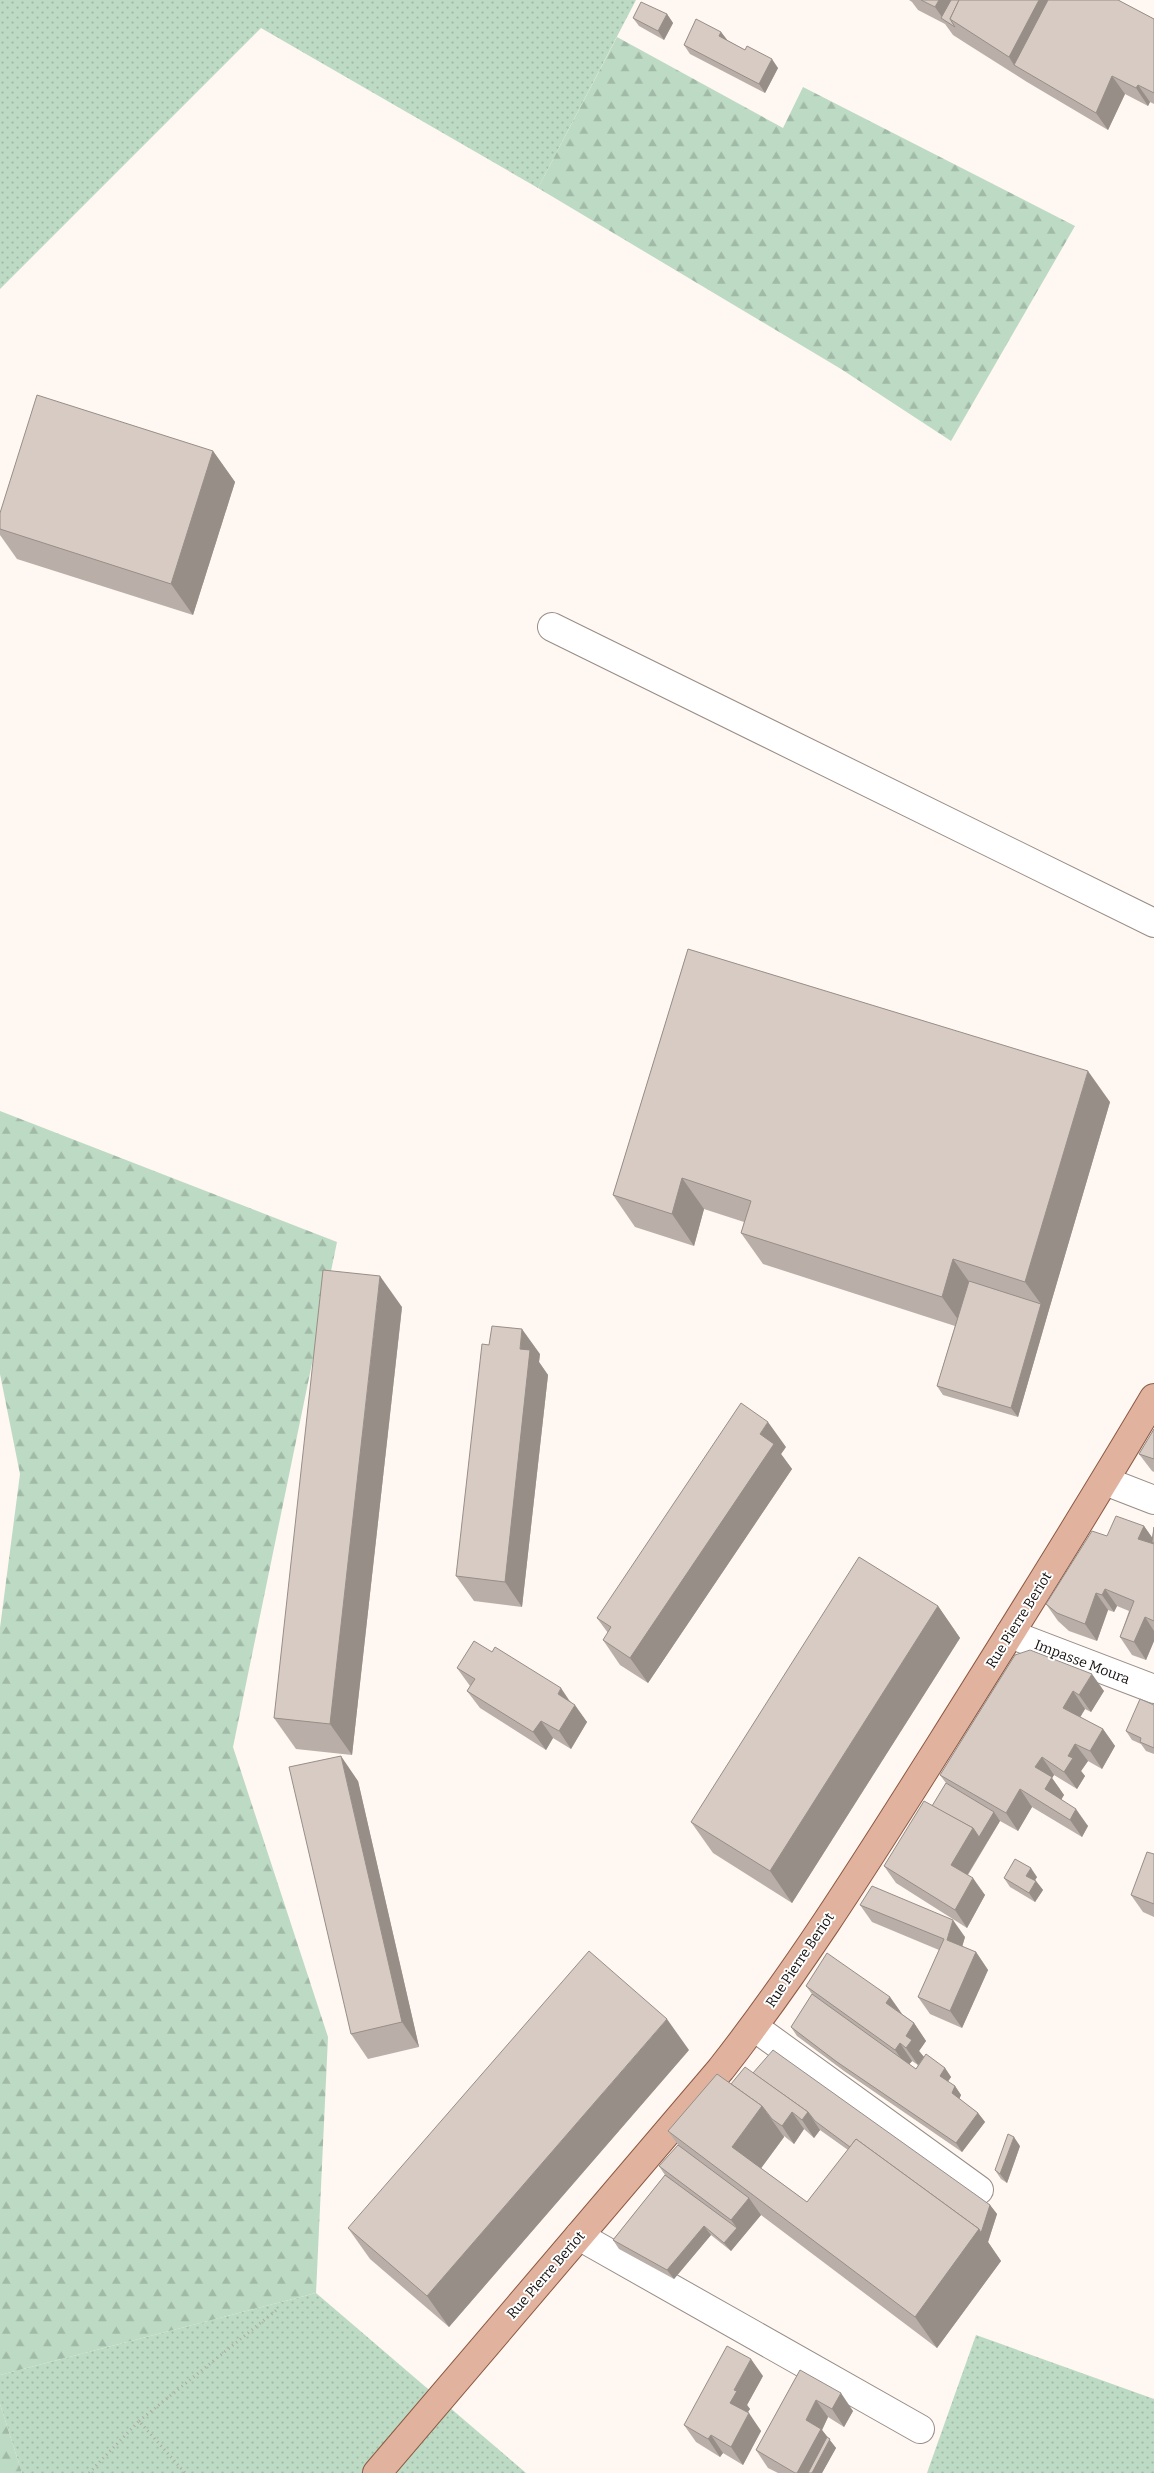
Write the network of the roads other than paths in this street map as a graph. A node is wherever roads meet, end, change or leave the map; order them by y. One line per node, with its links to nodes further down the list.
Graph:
1 (552, 627): 2 (street)
2 (1154, 922)
3 (1154, 1398): 4 (main road, Rue Pierre Beriot)
4 (1105, 1481): 5 (street); 6 (main road, Rue Pierre Beriot)
5 (1154, 1500)
6 (1010, 1634): 7 (street, Impasse Moura); 8 (main road, Rue Pierre Beriot)
7 (1154, 1689)
8 (754, 2027): 9 (street); 10 (main road, Rue Pierre Beriot)
9 (979, 2190)
10 (580, 2236): 11 (street); 12 (main road, Rue Pierre Beriot)
11 (920, 2429)
12 (377, 2473)

